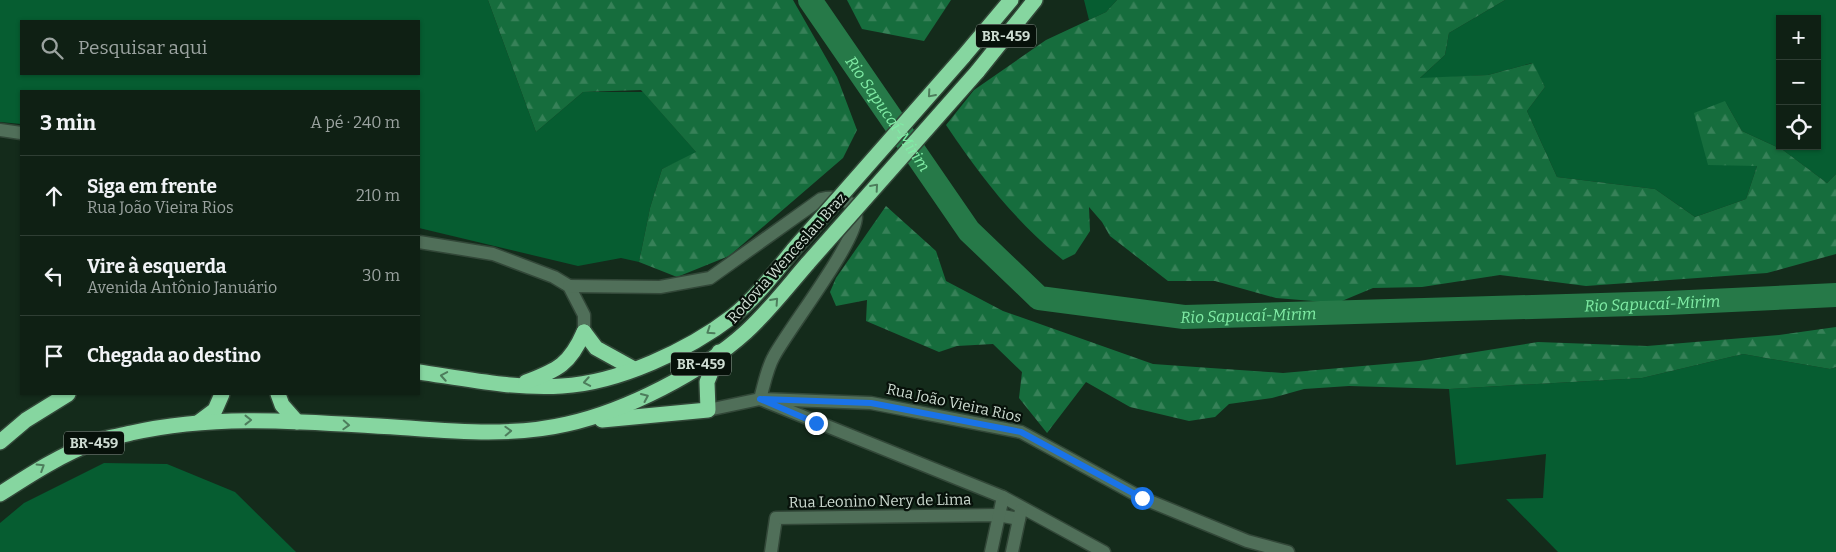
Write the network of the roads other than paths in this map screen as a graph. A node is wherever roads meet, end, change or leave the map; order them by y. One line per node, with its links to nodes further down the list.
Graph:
1 (1011, 0): 9 (highway, Rodovia Wenceslau Braz / BR-459, one-way to 9, bridge)
2 (1035, 0): 8 (highway, Rodovia Wenceslau Braz / BR-459, one-way to 2, bridge)
3 (0, 130): 4 (street)
4 (20, 133)
5 (420, 242): 6 (street)
6 (569, 286): 7 (street); 15 (street)
7 (584, 332): 9 (highway); 11 (highway, BR-459)
8 (720, 352): 16 (highway); 19 (highway, Rodovia Wenceslau Braz / BR-459, one-way to 8)
9 (634, 369): 11 (highway, Rodovia Wenceslau Braz / BR-459, one-way to 11)
10 (420, 372): 11 (highway, Rodovia Wenceslau Braz / BR-459, one-way to 10)
11 (518, 386)
12 (66, 395): 20 (highway)
13 (222, 395): 17 (highway)
14 (278, 395): 18 (highway)
15 (760, 399): 16 (street, Rua João Vieira Rios); 22 (street); 30 (street, Rua João Vieira Rios)
16 (708, 410): 19 (highway)
17 (199, 422): 18 (highway, Rodovia Wenceslau Braz / BR-459, one-way to 18); 21 (highway, Rodovia Wenceslau Braz / BR-459, one-way to 17)
18 (297, 422): 19 (highway, Rodovia Wenceslau Braz / BR-459, one-way to 19)
19 (566, 425)
20 (0, 442)
21 (0, 494)
22 (1003, 497): 23 (street); 24 (street)
23 (1022, 505): 25 (street); 29 (street)
24 (998, 516): 25 (street, Rua Leonino Nery de Lima); 26 (street, Rua Leonino Nery de Lima); 27 (street)
25 (1019, 519): 28 (street)
26 (771, 552)
27 (991, 552)
28 (1012, 552)
29 (1104, 552)
30 (1288, 552)

